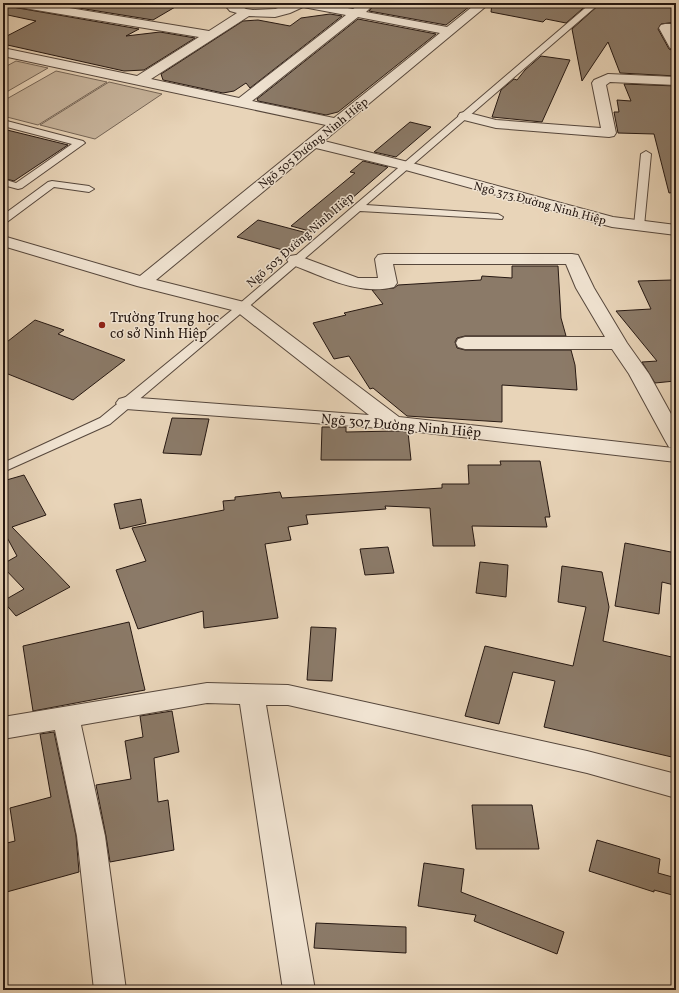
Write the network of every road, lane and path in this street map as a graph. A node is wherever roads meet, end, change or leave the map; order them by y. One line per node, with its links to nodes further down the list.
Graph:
1 (229, 3): 7 (street)
2 (369, 3): 8 (street)
3 (484, 3): 11 (street, Ngõ 505 Đường Ninh Hiệp)
4 (596, 3): 17 (lane, Ngõ 503 Đường Ninh Hiệp)
5 (16, 4): 10 (street)
6 (299, 5): 7 (street); 8 (street)
7 (247, 12): 10 (street)
8 (352, 17): 11 (street); 16 (street)
9 (676, 28): 12 (street)
10 (210, 35): 14 (street)
11 (445, 35): 19 (street, Ngõ 505 Đường Ninh Hiệp)
12 (675, 45)
13 (3, 52): 14 (street)
14 (139, 81): 16 (street)
15 (676, 81): 17 (street)
16 (241, 103): 19 (street)
17 (465, 116): 22 (lane, Ngõ 503 Đường Ninh Hiệp)
18 (3, 123): 23 (lane)
19 (337, 123): 20 (street, Ngõ 505 Đường Ninh Hiệp)
20 (312, 143): 22 (street, Ngõ 373 Đường Ninh Hiệp); 32 (street, Ngõ 505 Đường Ninh Hiệp)
21 (646, 154): 28 (lane)
22 (407, 166): 25 (lane, Ngõ 503 Đường Ninh Hiệp); 28 (street, Ngõ 373 Đường Ninh Hiệp)
23 (3, 182)
24 (89, 189): 27 (lane)
25 (358, 208): 26 (lane); 31 (lane, Ngõ 503 Đường Ninh Hiệp)
26 (498, 217)
27 (3, 220)
28 (639, 226): 29 (street, Ngõ 373 Đường Ninh Hiệp)
29 (676, 230)
30 (3, 241): 32 (street)
31 (296, 260): 33 (lane, Ngõ 503 Đường Ninh Hiệp); 35 (street)
32 (143, 282): 33 (street)
33 (242, 307): 36 (lane, Ngõ 503 Đường Ninh Hiệp); 37 (street)
34 (465, 343): 35 (street)
35 (618, 343): 38 (street)
36 (126, 403): 37 (street, Ngõ 307 Đường Ninh Hiệp); 40 (lane, Ngõ 503 Đường Ninh Hiệp)
37 (393, 423): 39 (street, Ngõ 307 Đường Ninh Hiệp)
38 (676, 442)
39 (676, 455)
40 (3, 468)
41 (251, 694): 42 (street); 44 (street); 46 (street)
42 (66, 716): 43 (street); 45 (street)
43 (3, 728)
44 (676, 786)
45 (110, 990)
46 (299, 990)

